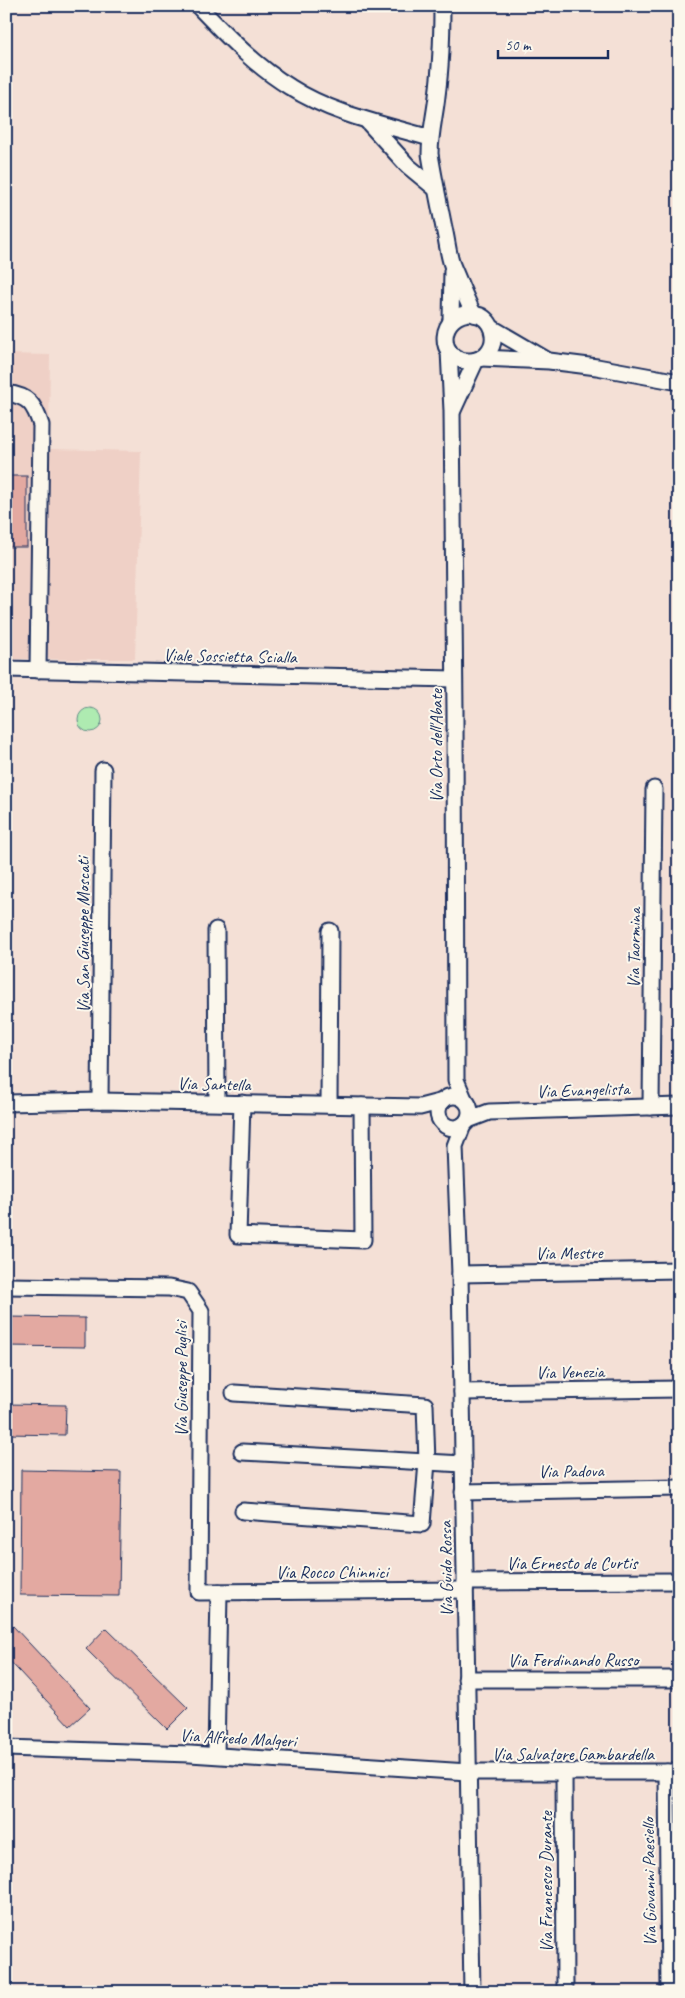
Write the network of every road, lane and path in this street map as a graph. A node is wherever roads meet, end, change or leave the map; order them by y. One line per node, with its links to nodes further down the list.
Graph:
1 (198, 6): 3 (street)
2 (442, 6): 4 (street)
3 (368, 122): 4 (street); 5 (street)
4 (430, 138): 5 (street)
5 (436, 189): 6 (street)
6 (452, 264): 7 (street); 8 (street)
7 (474, 313): 8 (street); 9 (street)
8 (451, 320): 10 (street)
9 (492, 328): 11 (street); 12 (street)
10 (449, 351): 11 (street); 15 (street, Via Orto dell'Abate)
11 (479, 359): 12 (street); 15 (street)
12 (548, 361): 13 (street)
13 (679, 382)
14 (6, 393): 17 (street)
15 (452, 411): 18 (street, Via Orto dell'Abate)
16 (6, 670): 17 (street, Viale Sossietta Scialla)
17 (38, 670): 18 (street, Viale Sossietta Scialla)
18 (454, 679): 23 (street, Via Orto dell'Abate)
19 (103, 770): 25 (street, Via San Giuseppe Moscati)
20 (654, 789): 34 (street, Via Taormina)
21 (216, 930): 27 (street)
22 (330, 931): 30 (street)
23 (456, 1080): 24 (street, Via Orto dell'Abate); 26 (street, Via Orto dell'Abate)
24 (445, 1099): 26 (street); 33 (street, Via Santella); 36 (street)
25 (100, 1101): 27 (street, Via Santella); 28 (street, Via Santella)
26 (466, 1101): 35 (street, Via Evangelista); 37 (street)
27 (216, 1102): 29 (street, Via Santella)
28 (6, 1103)
29 (242, 1103): 30 (street, Via Santella); 31 (street)
30 (329, 1105): 31 (street, Via Santella)
31 (362, 1106): 33 (street, Via Santella)
32 (679, 1106): 34 (street, Via Evangelista)
33 (420, 1107): 36 (street, Via Santella)
34 (651, 1107): 35 (street, Via Evangelista)
35 (489, 1112): 37 (street, Via Evangelista)
36 (442, 1121): 37 (street); 38 (street, Via Guido Rossa)
37 (466, 1122): 38 (street, Via Guido Rossa)
38 (455, 1146): 40 (street, Via Guido Rossa)
39 (679, 1270): 40 (street, Via Mestre)
40 (460, 1274): 43 (street, Via Guido Rossa)
41 (6, 1286): 53 (street, Via Giuseppe Puglisi)
42 (679, 1390): 43 (street, Via Venezia)
43 (462, 1392): 47 (street, Via Guido Rossa)
44 (234, 1393): 46 (street)
45 (242, 1452): 46 (street)
46 (427, 1462): 47 (street); 50 (street)
47 (463, 1464): 49 (street, Via Guido Rossa)
48 (679, 1488): 49 (street, Via Padova)
49 (463, 1492): 52 (street, Via Guido Rossa)
50 (243, 1512)
51 (679, 1581): 52 (street, Via Ernesto de Curtis)
52 (465, 1586): 54 (street, Via Rocco Chinnici); 55 (street, Via Guido Rossa)
53 (199, 1592): 54 (street, Via Rocco Chinnici)
54 (219, 1592): 58 (street)
55 (466, 1679): 56 (street, Via Ferdinando Russo); 59 (street, Via Guido Rossa)
56 (679, 1679)
57 (6, 1748): 58 (street, Via Alfredo Malgeri)
58 (216, 1755): 59 (street, Via Alfredo Malgeri)
59 (468, 1772): 60 (street, Via Salvatore Gambardella); 62 (street, Via Guido Rossa)
60 (564, 1772): 61 (street, Via Salvatore Gambardella); 63 (street, Via Francesco Durante)
61 (673, 1772): 64 (street, Via Giovanni Paesiello)
62 (472, 1992)
63 (565, 1992)
64 (669, 1992)

